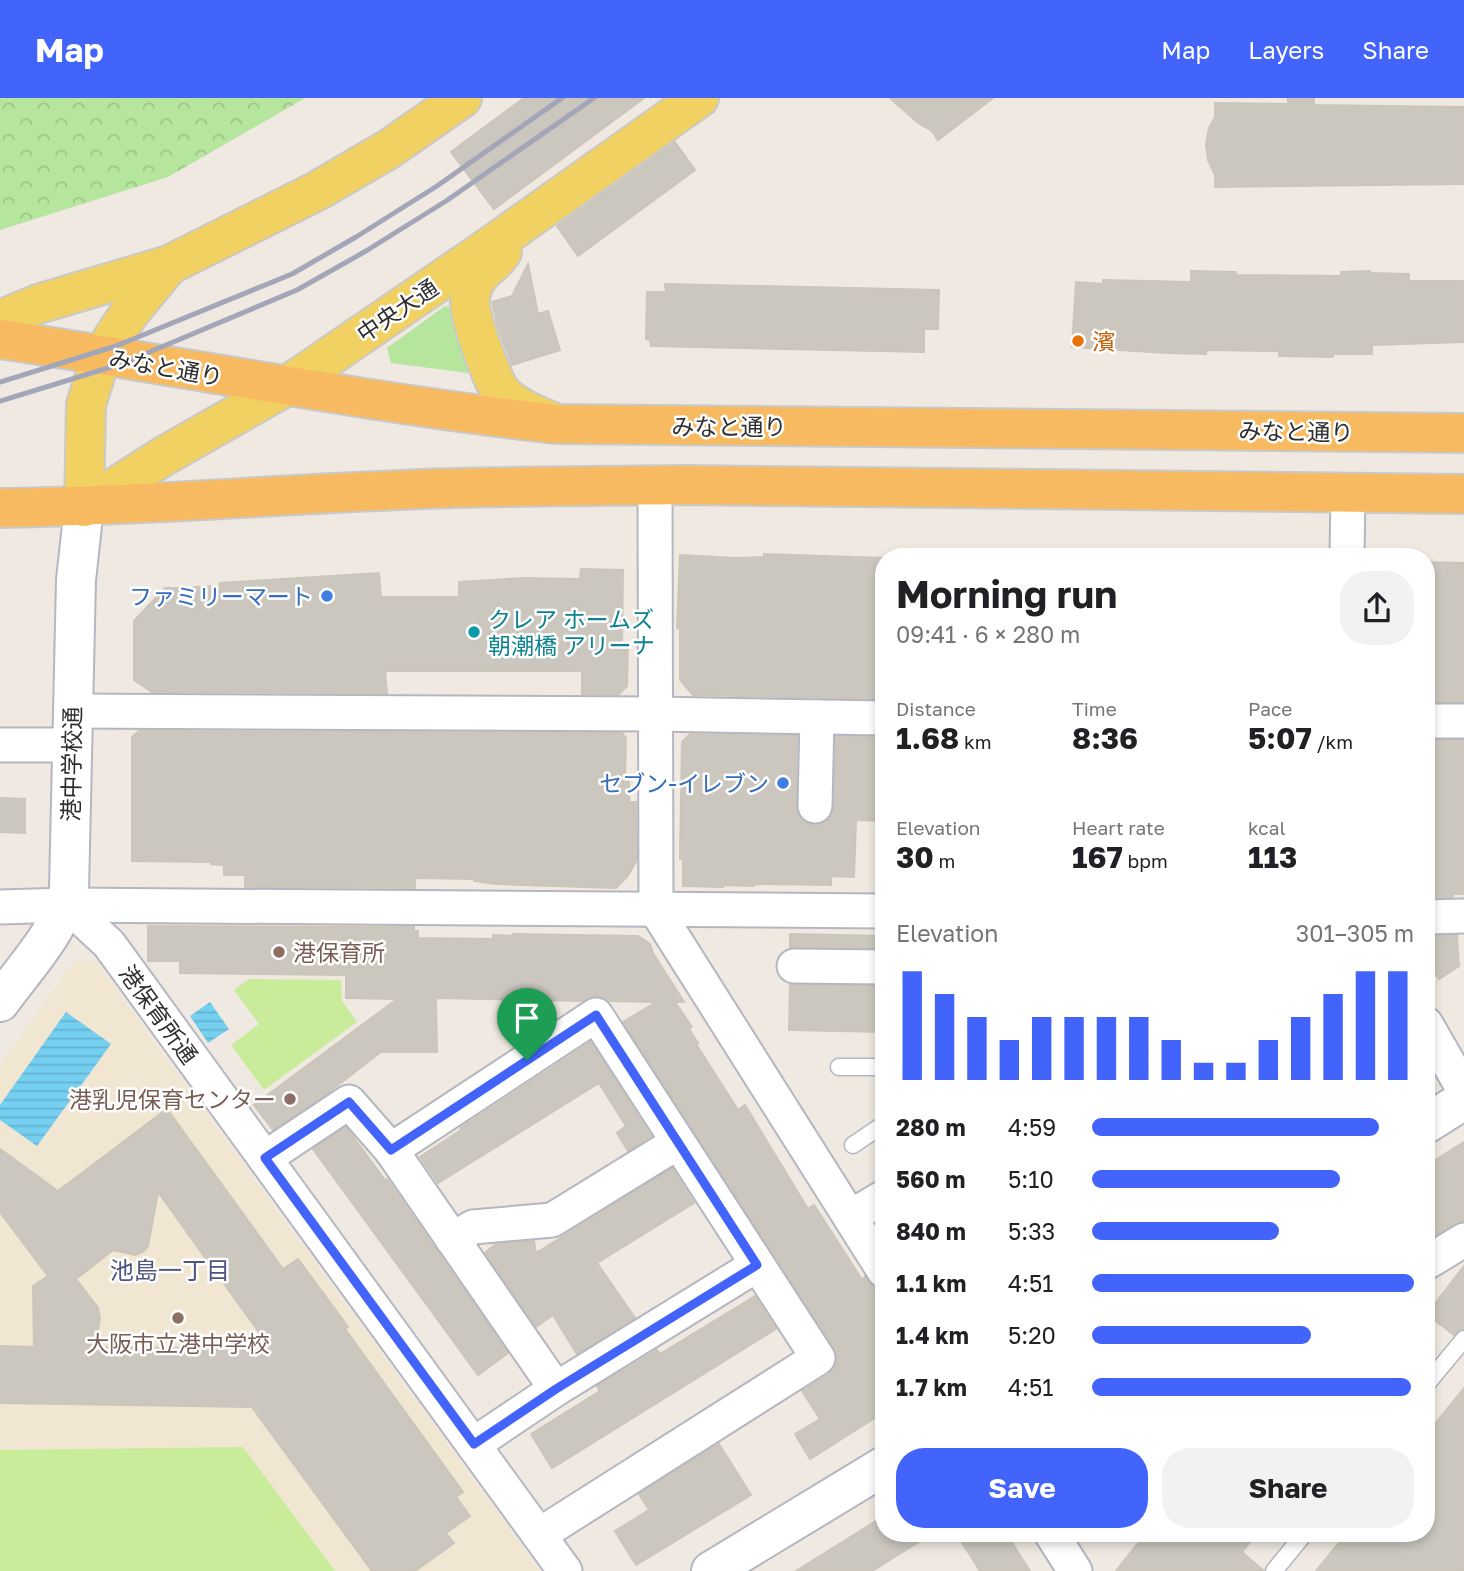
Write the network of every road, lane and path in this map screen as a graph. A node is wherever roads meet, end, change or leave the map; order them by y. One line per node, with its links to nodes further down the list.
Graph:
1 (462, 98): 4 (main road)
2 (699, 98): 3 (main road, 中央大通)
3 (521, 224): 8 (main road, 中央大通); 9 (main road)
4 (169, 265): 5 (main road); 7 (main road)
5 (0, 320)
6 (0, 339): 7 (highway, みなと通り)
7 (102, 356): 8 (highway, みなと通り); 14 (main road)
8 (285, 387): 9 (highway, みなと通り); 14 (main road, 中央大通)
9 (556, 424): 10 (highway, みなと通り)
10 (1464, 433)
11 (655, 486): 12 (highway); 14 (highway); 17 (street)
12 (1348, 493): 13 (highway); 16 (street)
13 (1464, 494)
14 (84, 507): 15 (highway); 22 (street, 港中学校通)
15 (0, 508)
16 (1347, 548)
17 (654, 714): 18 (street); 22 (street); 27 (street)
18 (817, 717): 19 (street); 24 (street)
19 (875, 718)
20 (1435, 720): 21 (street)
21 (1464, 721)
22 (72, 728): 23 (street); 25 (street, 港中学校通)
23 (0, 745)
24 (815, 806)
25 (66, 905): 26 (street); 27 (street); 33 (street, 港中学校通); 44 (street, 港保育所通)
26 (0, 907)
27 (656, 910): 28 (street); 46 (street)
28 (875, 911)
29 (1464, 916): 30 (street)
30 (1435, 917)
31 (794, 966): 32 (street)
32 (875, 967)
33 (0, 1002)
34 (1435, 1040): 37 (street)
35 (839, 1067): 36 (lane)
36 (875, 1068)
37 (1464, 1090)
38 (1464, 1100): 39 (street)
39 (1435, 1118)
40 (875, 1131): 42 (lane)
41 (677, 1143): 43 (street); 47 (street); 51 (street)
42 (853, 1144)
43 (391, 1150): 44 (street); 47 (street)
44 (265, 1158): 55 (street, 港保育所通)
45 (875, 1203): 46 (street)
46 (850, 1217): 49 (street)
47 (452, 1240): 54 (street)
48 (1464, 1240): 50 (street)
49 (875, 1257)
50 (1435, 1258)
51 (757, 1265): 54 (street); 57 (street)
52 (1464, 1339): 53 (lane)
53 (1435, 1374)
54 (556, 1389): 55 (street)
55 (474, 1444): 57 (street, 港保育所通)
56 (875, 1471): 61 (street)
57 (539, 1535): 60 (street, 港保育所通)
58 (1057, 1542): 62 (street)
59 (1298, 1542): 63 (lane)
60 (565, 1571)
61 (711, 1571)
62 (1075, 1571)
63 (1274, 1571)

